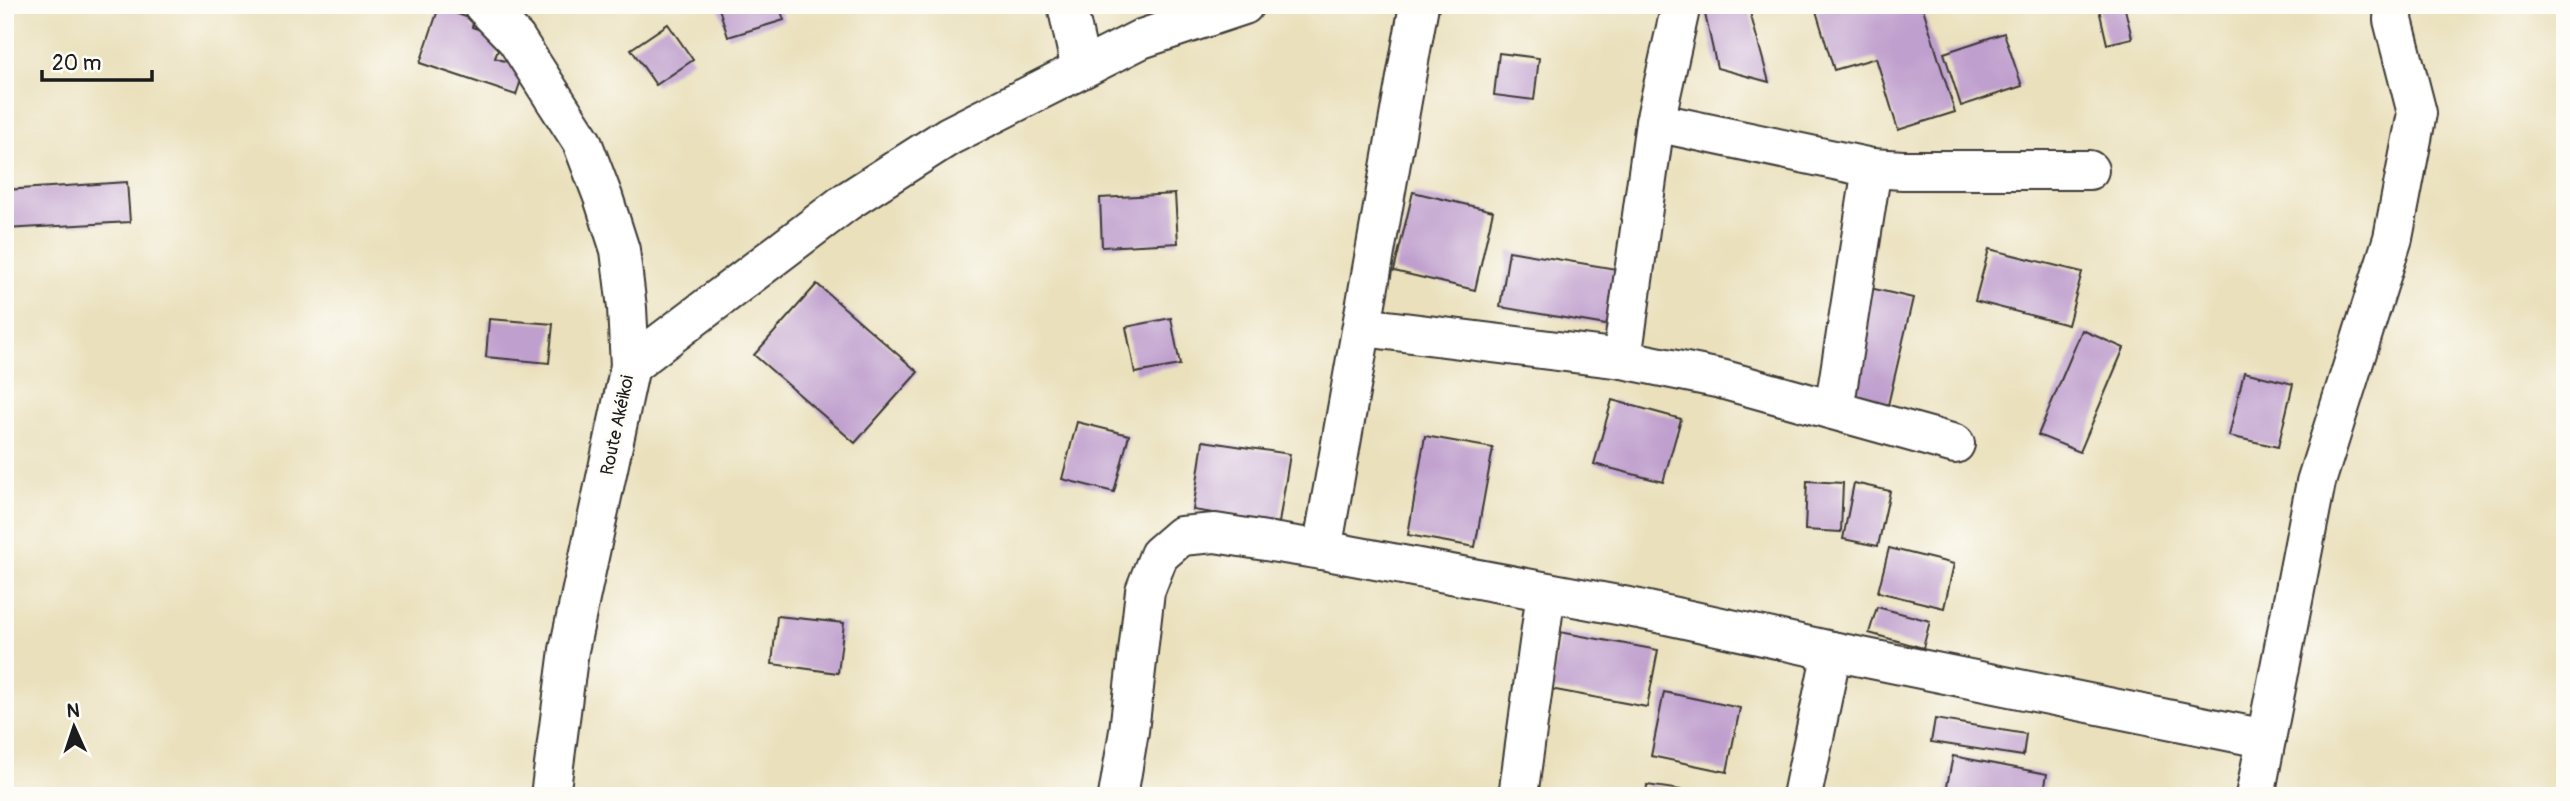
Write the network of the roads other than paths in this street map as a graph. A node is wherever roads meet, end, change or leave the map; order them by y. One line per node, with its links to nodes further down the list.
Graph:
1 (483, 5): 13 (street, Route Akéikoi)
2 (1067, 5): 7 (street)
3 (1244, 5): 7 (street)
4 (1419, 5): 11 (street)
5 (1681, 5): 8 (street)
6 (2394, 5): 19 (street)
7 (1082, 69): 13 (street)
8 (1655, 122): 9 (street); 12 (street)
9 (1872, 168): 10 (street); 14 (street)
10 (2089, 170)
11 (1363, 327): 12 (street); 16 (street)
12 (1622, 359): 14 (street)
13 (630, 366): 20 (street, Route Akéikoi)
14 (1834, 410): 15 (street)
15 (1955, 444)
16 (1322, 550): 17 (street); 21 (street)
17 (1546, 592): 18 (street); 22 (street)
18 (1832, 651): 19 (street); 23 (street)
19 (2266, 739): 24 (street)
20 (550, 796)
21 (1118, 796)
22 (1518, 796)
23 (1802, 796)
24 (2255, 796)

